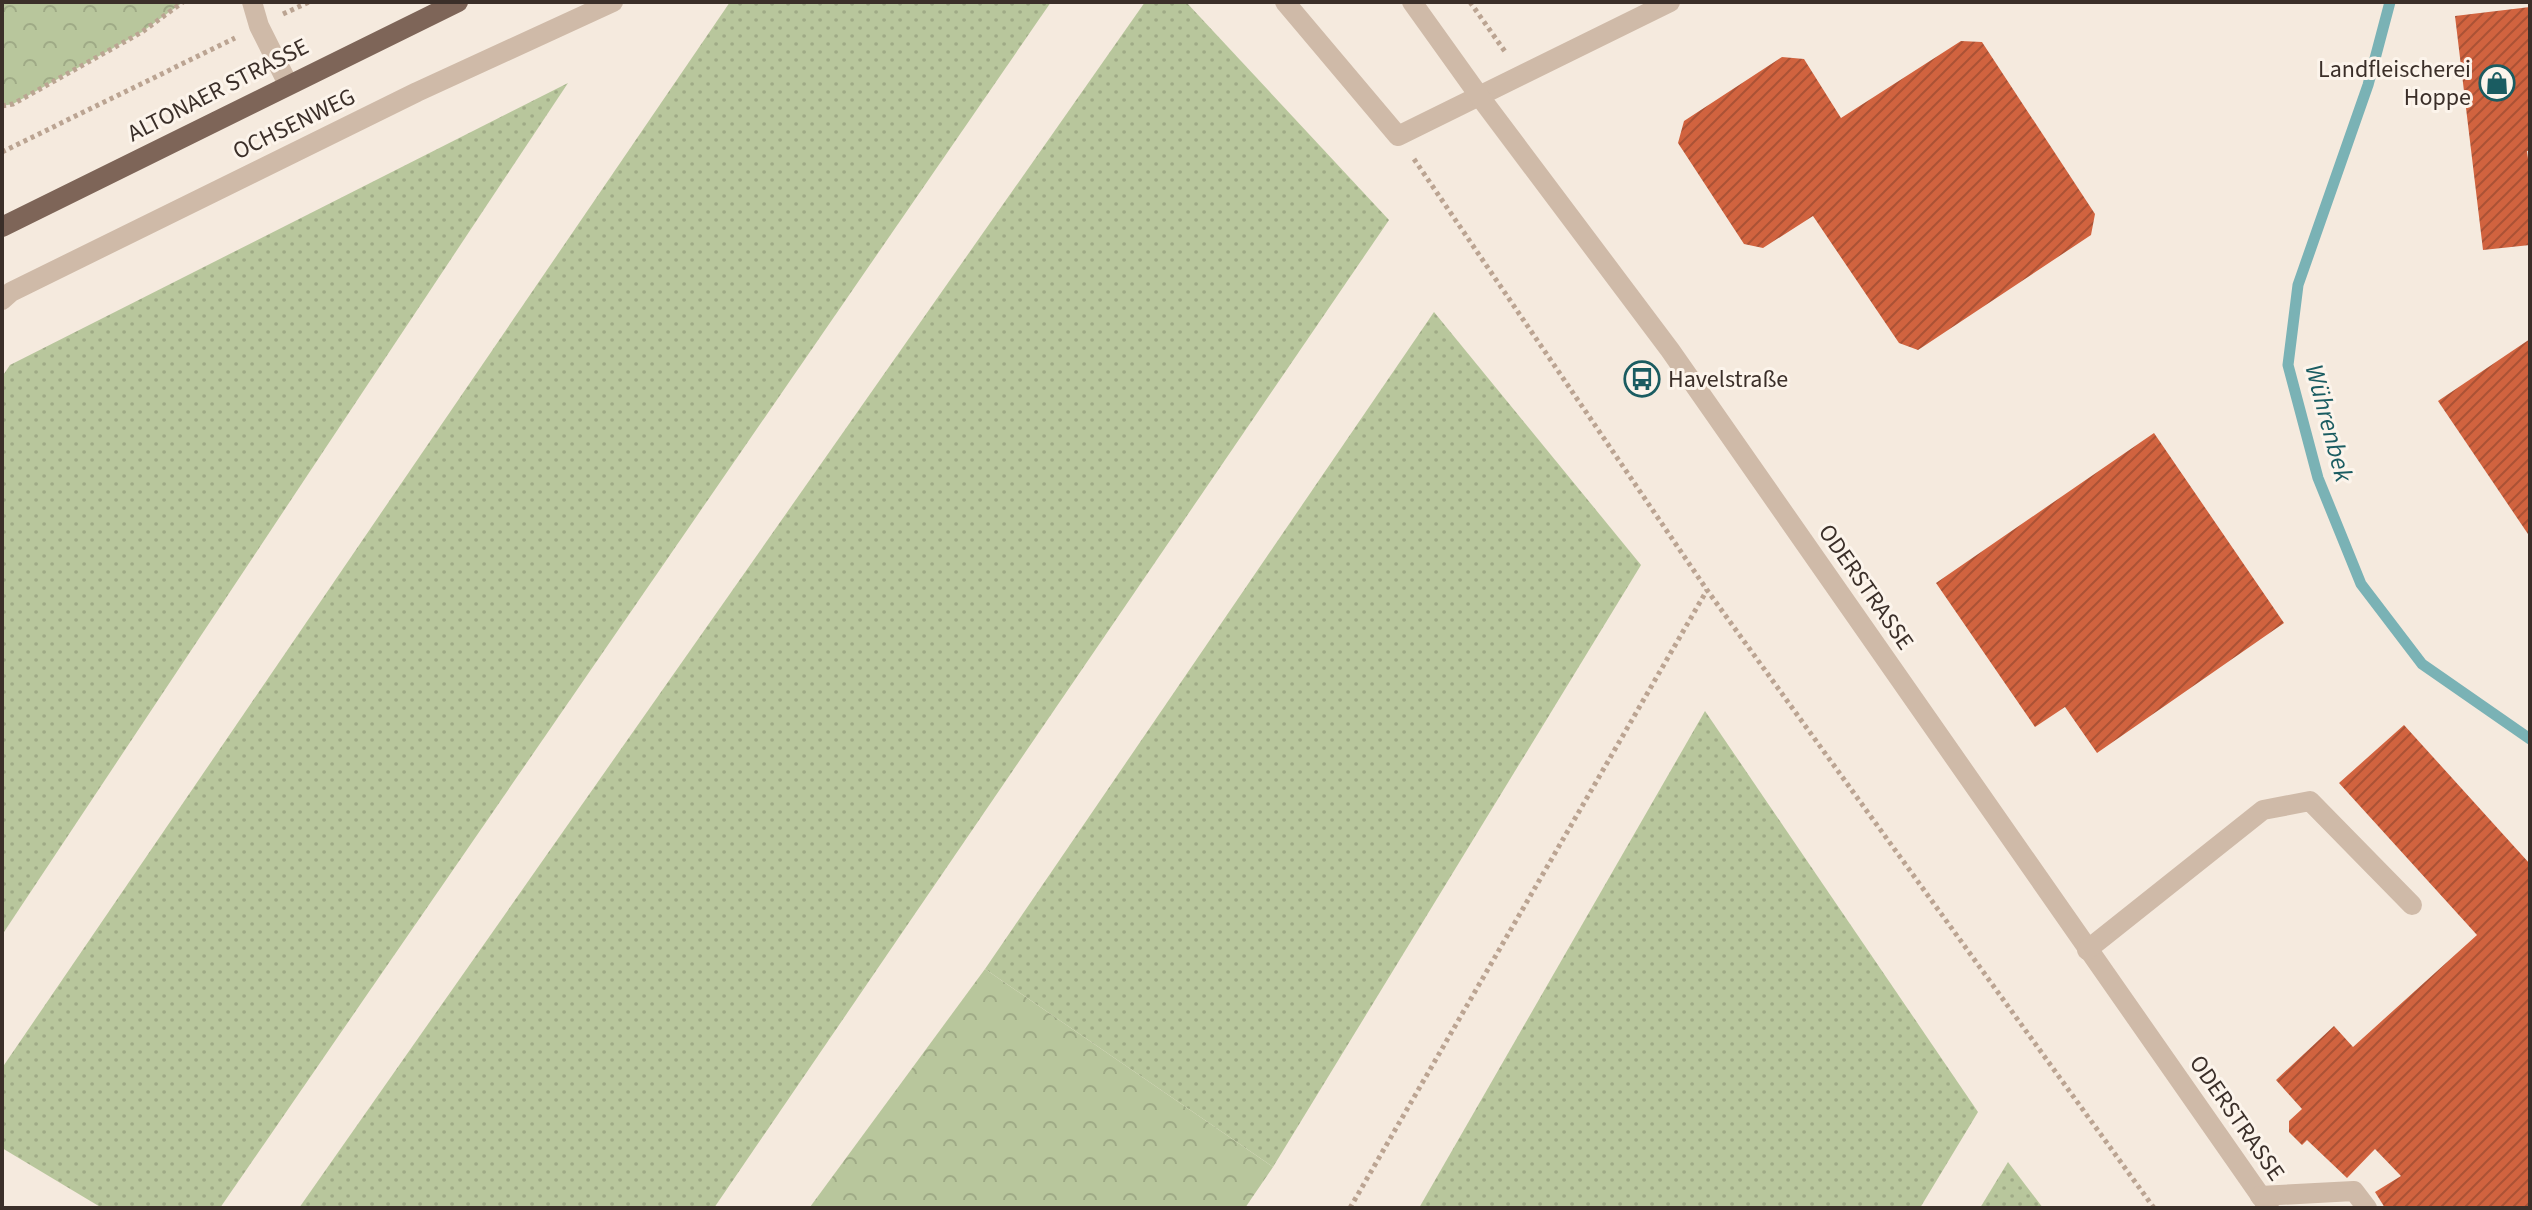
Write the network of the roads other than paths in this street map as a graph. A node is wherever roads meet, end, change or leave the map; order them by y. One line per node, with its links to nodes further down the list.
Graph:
1 (252, 2): 7 (street, OCHSENWEG)
2 (458, 2): 7 (main road, ALTONAER STRASSE)
3 (613, 2): 10 (street, OCHSENWEG)
4 (1285, 2): 8 (street)
5 (1412, 2): 8 (street, ODERSTRASSE)
6 (1670, 2): 8 (street)
7 (288, 84): 9 (main road, ALTONAER STRASSE)
8 (1480, 97): 12 (street, ODERSTRASSE)
9 (2, 227)
10 (2, 300)
11 (2412, 905): 12 (street)
12 (2087, 950): 13 (street, ODERSTRASSE)
13 (2264, 1202): 14 (street)
14 (2367, 1208)

